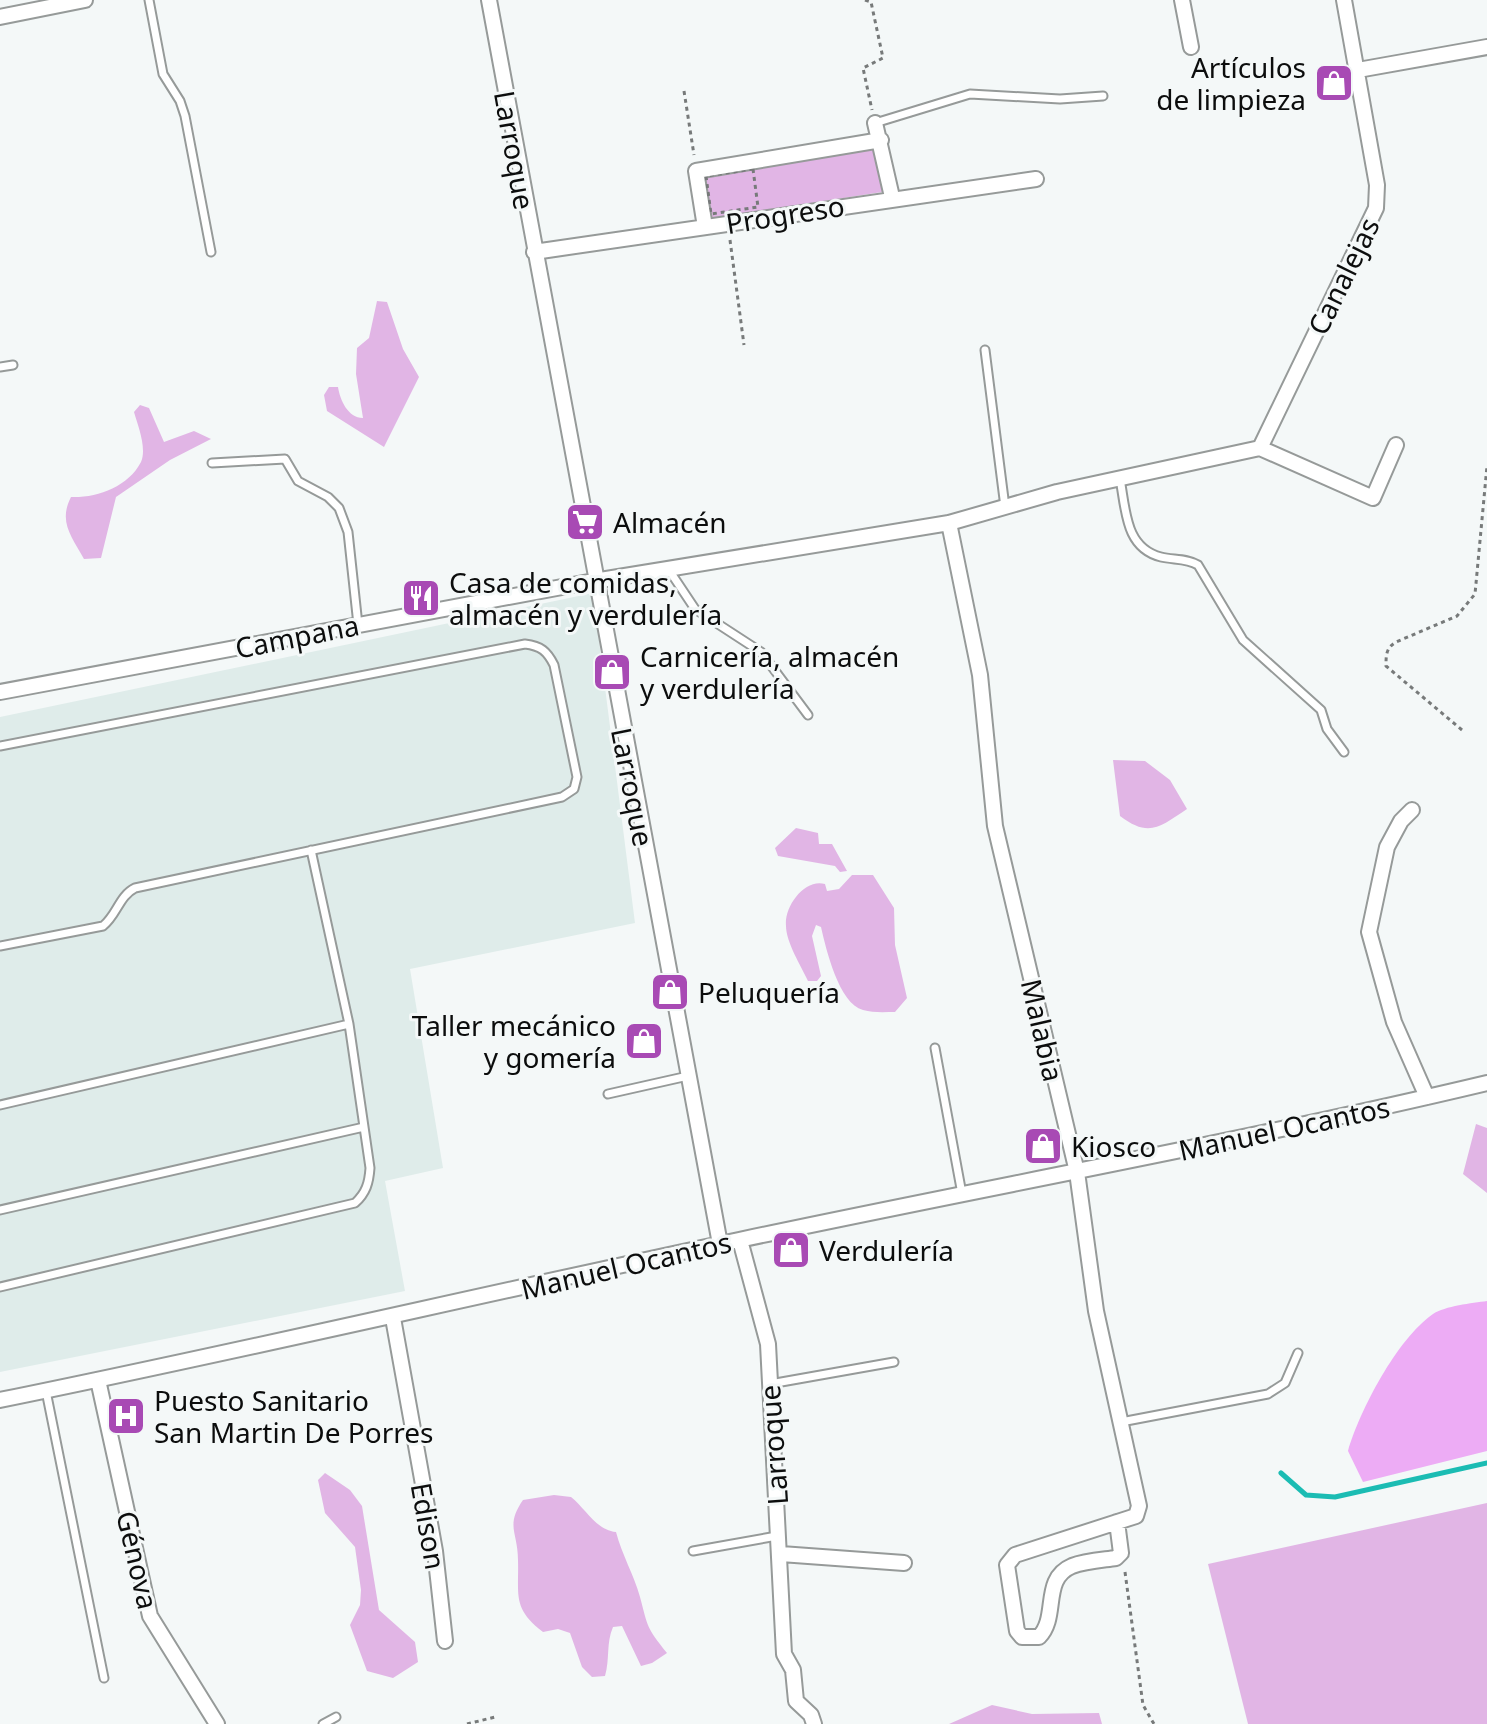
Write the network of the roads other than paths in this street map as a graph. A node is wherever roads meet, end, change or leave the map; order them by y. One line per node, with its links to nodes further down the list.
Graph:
1 (85, 0): 6 (street)
2 (149, 0): 16 (lane)
3 (489, 0): 17 (street, Larroque)
4 (1182, 0): 7 (street)
5 (1344, 0): 9 (street, Canalejas)
6 (0, 17)
7 (1191, 47)
8 (1487, 47): 9 (street)
9 (1358, 70): 22 (street, Canalejas)
10 (1103, 96): 11 (lane)
11 (875, 123): 12 (street)
12 (881, 140): 14 (street); 15 (street)
13 (1036, 179): 14 (street, Progreso)
14 (892, 197): 15 (street, Progreso)
15 (705, 227): 17 (street, Progreso)
16 (211, 252)
17 (534, 252): 28 (street, Larroque)
18 (985, 350): 25 (lane)
19 (13, 365): 20 (lane)
20 (0, 367)
21 (1396, 445): 22 (street)
22 (1260, 448): 24 (street, Campana)
23 (212, 463): 29 (lane)
24 (1120, 479): 25 (street, Campana); 33 (lane)
25 (1005, 507): 26 (street, Campana)
26 (949, 523): 27 (street, Campana); 45 (street, Malabia)
27 (668, 568): 28 (street, Campana); 31 (lane)
28 (594, 581): 29 (street, Campana); 39 (street, Larroque)
29 (358, 625): 30 (street, Campana)
30 (0, 692)
31 (808, 715)
32 (0, 746): 35 (lane)
33 (1344, 752)
34 (1412, 810): 42 (street)
35 (311, 850): 36 (lane); 37 (lane)
36 (0, 946)
37 (349, 1024): 43 (lane); 44 (lane)
38 (935, 1048): 46 (lane)
39 (688, 1076): 41 (lane); 49 (street, Larroque)
40 (1487, 1083): 42 (street, Manuel Ocantos)
41 (608, 1094)
42 (1427, 1097): 45 (street, Manuel Ocantos)
43 (0, 1105)
44 (364, 1127): 47 (lane); 50 (lane)
45 (1077, 1172): 46 (street, Manuel Ocantos); 58 (street, Malabia)
46 (962, 1194): 48 (street, Manuel Ocantos)
47 (0, 1210)
48 (740, 1240): 49 (street, Manuel Ocantos); 55 (street, Larroque)
49 (720, 1244): 51 (street, Manuel Ocantos)
50 (0, 1287)
51 (393, 1318): 54 (street, Manuel Ocantos); 64 (street, Edison)
52 (1298, 1353): 58 (lane)
53 (894, 1362): 55 (lane)
54 (98, 1380): 56 (street, Manuel Ocantos); 67 (street, Génova)
55 (768, 1384): 60 (street, Larroque)
56 (46, 1391): 57 (street, Manuel Ocantos); 65 (lane)
57 (0, 1400)
58 (1121, 1422): 59 (street, Malabia)
59 (1117, 1522): 59 (street)
60 (779, 1536): 61 (lane); 62 (street, Larroque)
61 (693, 1551)
62 (781, 1554): 63 (street); 69 (street, Larroque)
63 (904, 1563)
64 (445, 1641)
65 (104, 1678)
66 (336, 1717): 68 (lane)
67 (217, 1724)
68 (323, 1724)
69 (814, 1724)

